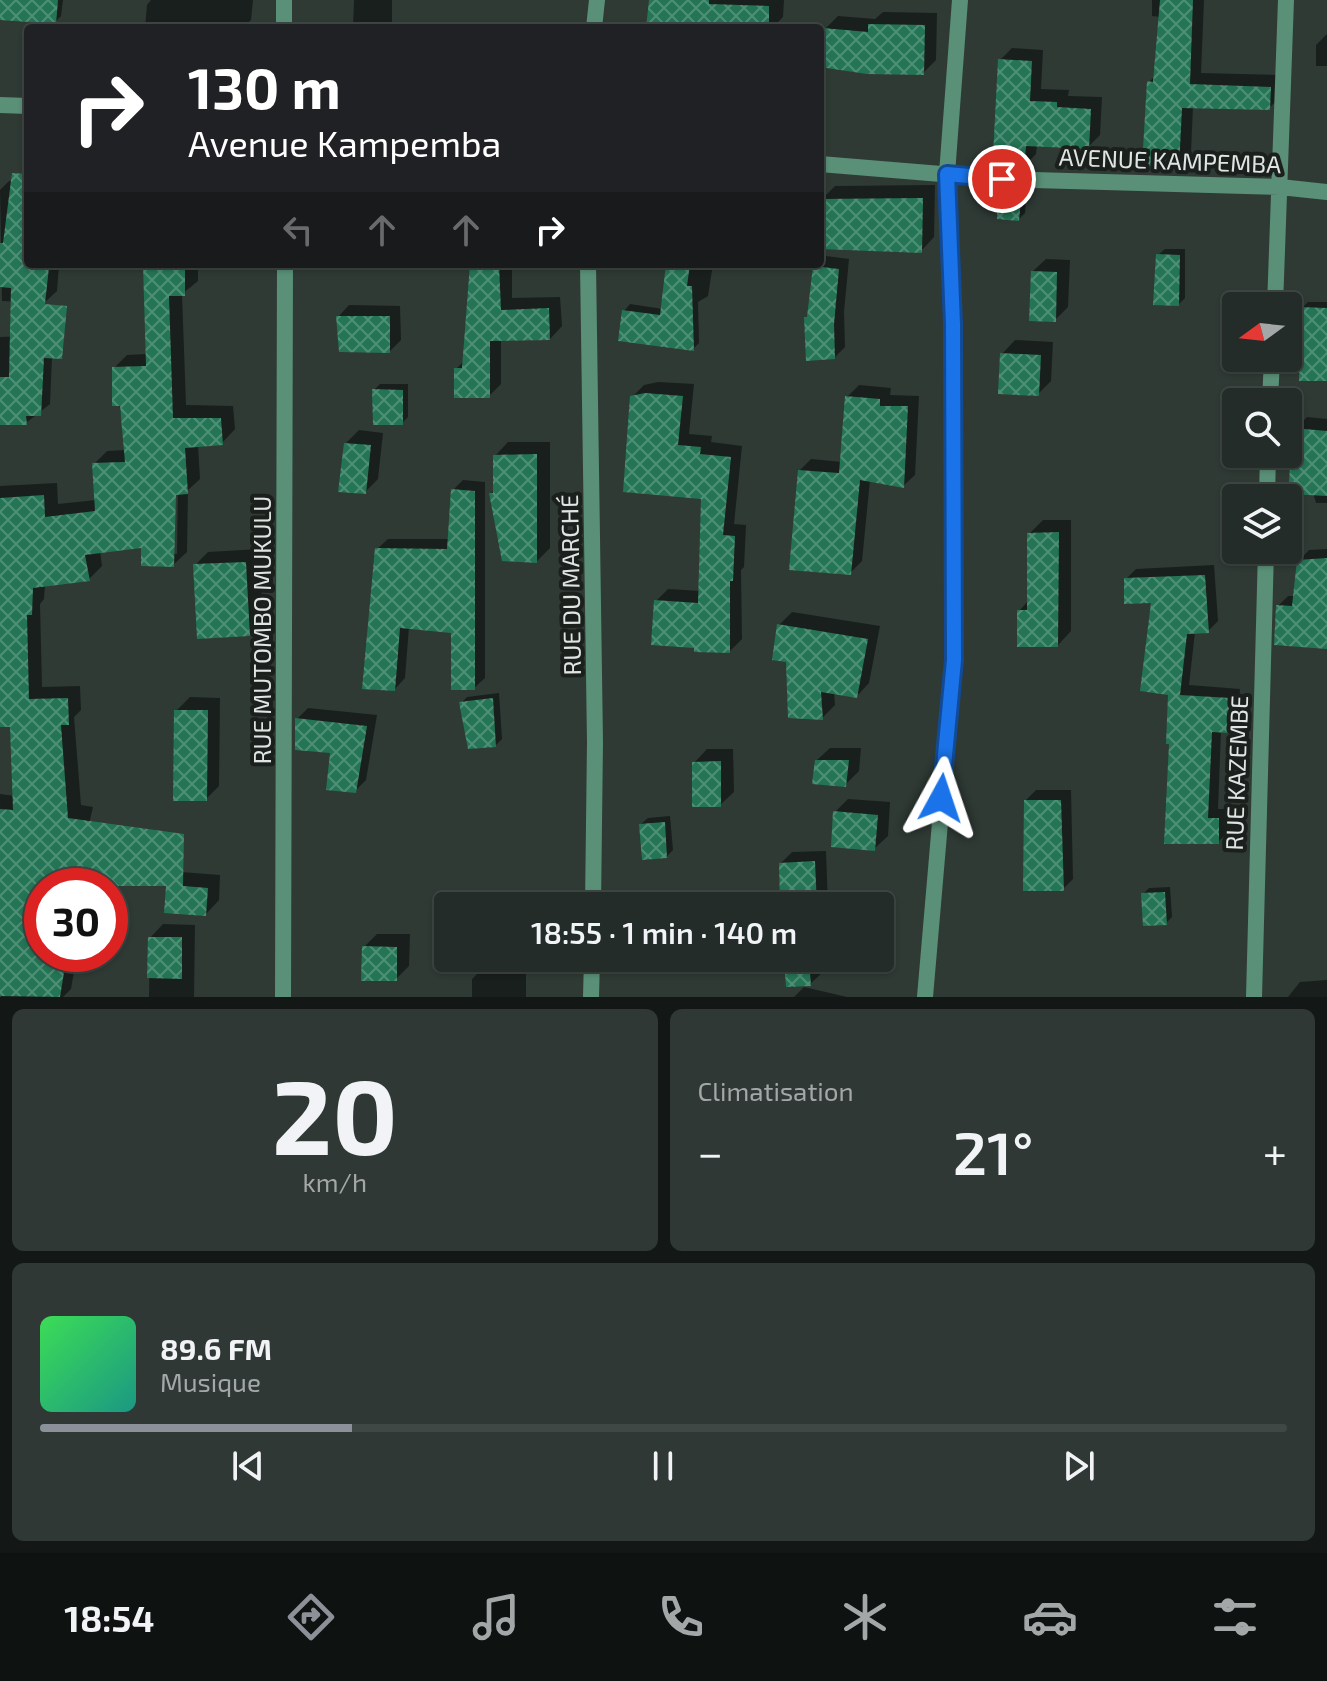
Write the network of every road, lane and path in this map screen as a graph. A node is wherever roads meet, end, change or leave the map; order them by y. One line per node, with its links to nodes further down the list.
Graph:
1 (284, 0): 5 (street)
2 (597, 0): 6 (street)
3 (960, 0): 10 (street)
4 (1286, 0): 11 (street)
5 (284, 24)
6 (594, 24)
7 (0, 105): 8 (street)
8 (24, 106)
9 (824, 164): 10 (street, AVENUE KAMPEMBA)
10 (947, 174): 11 (street, AVENUE KAMPEMBA); 21 (street)
11 (1280, 187): 12 (street, AVENUE KAMPEMBA); 15 (street)
12 (1327, 192)
13 (285, 268): 19 (street, RUE MUTOMBO MUKULU)
14 (588, 268): 17 (street, RUE DU MARCHÉ)
15 (1276, 292)
16 (1266, 564): 22 (street, RUE KAZEMBE)
17 (593, 892)
18 (592, 972): 20 (street)
19 (283, 997)
20 (591, 997)
21 (925, 997)
22 (1254, 997)

